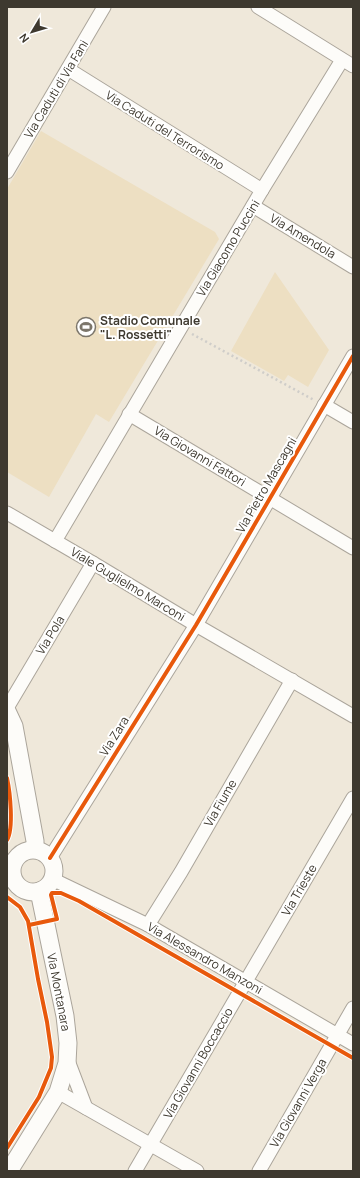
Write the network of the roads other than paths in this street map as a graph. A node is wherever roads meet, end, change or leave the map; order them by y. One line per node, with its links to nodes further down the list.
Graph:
1 (104, 7): 4 (street, Via Caduti di Via Fani)
2 (258, 7): 3 (street)
3 (347, 63): 6 (street, Via Giacomo Puccini)
4 (68, 69): 5 (street, Via Caduti di Via Fani); 6 (street, Via Caduti del Terrorismo)
5 (7, 172)
6 (262, 190): 7 (street, Via Giacomo Puccini)
7 (253, 206): 8 (street, Via Amendola); 11 (street, Via Giacomo Puccini)
8 (353, 267)
9 (353, 356): 10 (street, Via Pietro Mascagni)
10 (324, 405): 12 (street); 13 (street, Via Pietro Mascagni)
11 (129, 414): 13 (street, Via Giovanni Fattori); 15 (street, Via Giacomo Puccini)
12 (353, 422)
13 (270, 498): 16 (street, Via Giovanni Fattori); 18 (street, Via Pietro Mascagni)
14 (7, 513): 15 (street, Viale Guglielmo Marconi)
15 (55, 540): 17 (street, Viale Guglielmo Marconi)
16 (353, 548)
17 (93, 563): 18 (street, Viale Guglielmo Marconi); 20 (street, Via Pola)
18 (196, 625): 19 (street, Viale Guglielmo Marconi); 25 (street, Via Zara)
19 (292, 680): 22 (street, Viale Guglielmo Marconi); 28 (street, Via Fiume)
20 (7, 708)
21 (7, 711): 24 (main road)
22 (353, 716)
23 (353, 798): 29 (street, Via Trieste)
24 (34, 849): 25 (main road); 27 (main road)
25 (50, 858): 26 (main road)
26 (52, 879): 27 (main road); 28 (street, Via Alessandro Manzoni)
27 (39, 891): 33 (main road, Via Montanara)
28 (148, 925): 29 (street, Via Alessandro Manzoni)
29 (245, 982): 31 (street, Via Alessandro Manzoni); 36 (street, Via Giovanni Boccaccio)
30 (353, 1008): 31 (street, Via Giovanni Verga)
31 (338, 1035): 32 (street, Via Alessandro Manzoni); 40 (street, Via Giovanni Verga)
32 (353, 1044)
33 (67, 1058): 34 (main road, Via Montanara); 35 (street)
34 (58, 1092): 35 (street); 37 (main road, Via Montanara)
35 (86, 1108): 36 (street)
36 (150, 1144): 38 (street, Via Giovanni Boccaccio); 39 (street)
37 (9, 1171)
38 (135, 1171)
39 (197, 1171)
40 (259, 1171)

